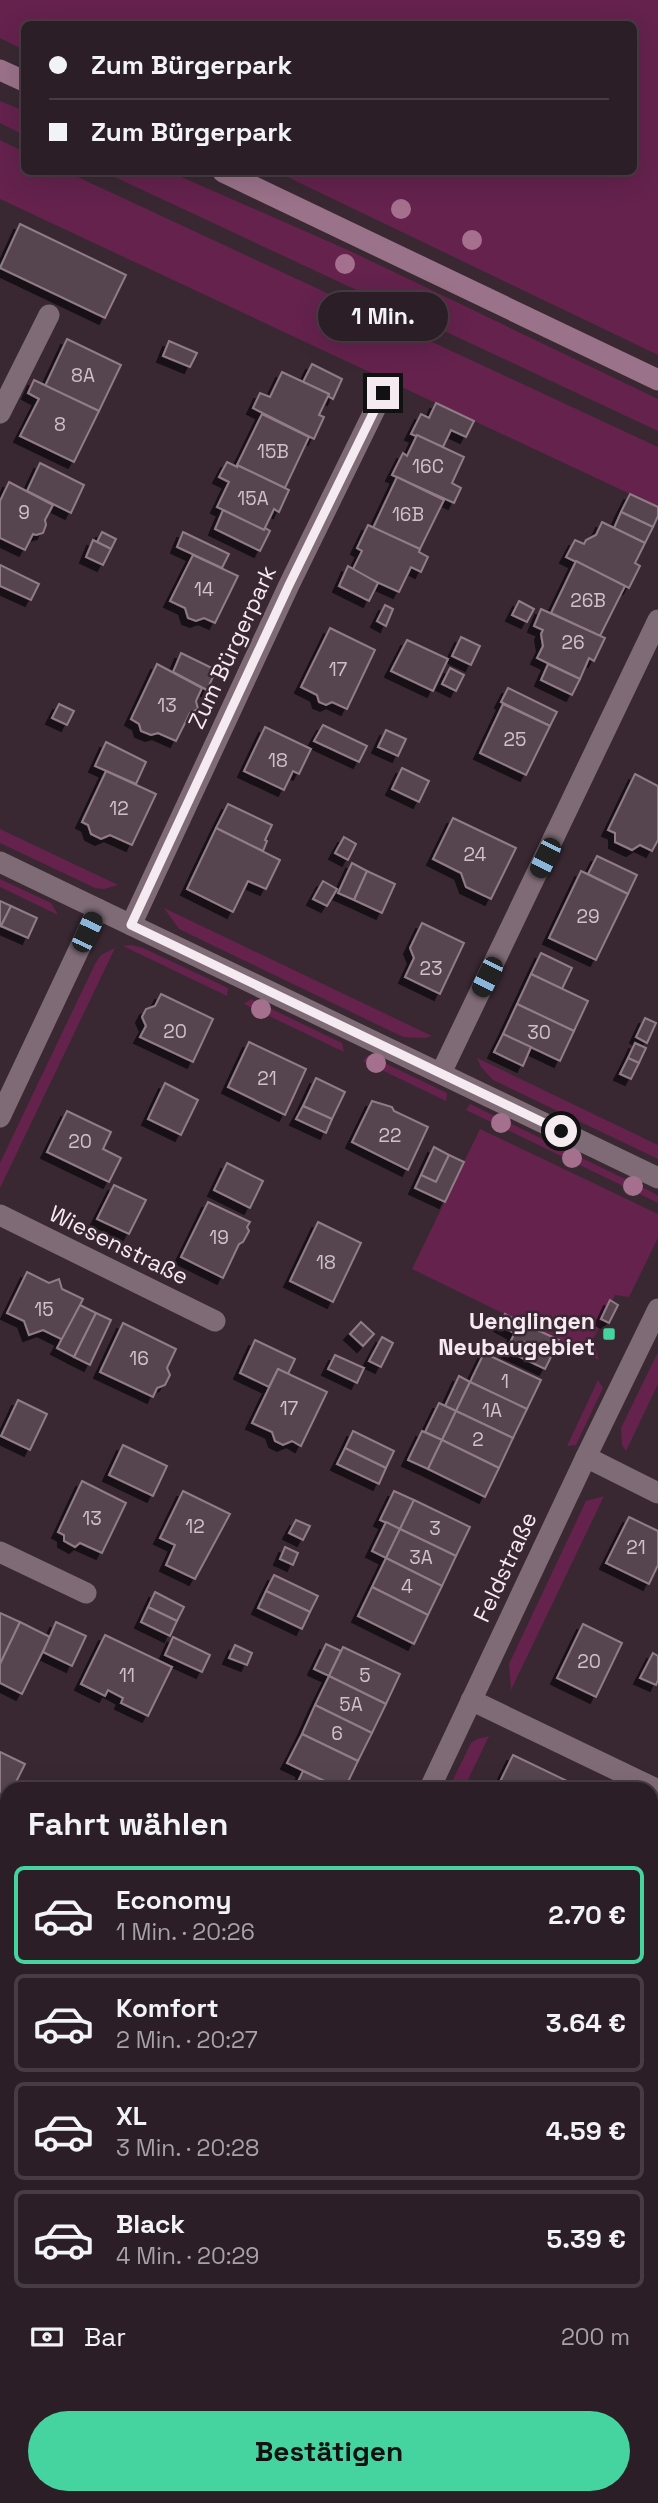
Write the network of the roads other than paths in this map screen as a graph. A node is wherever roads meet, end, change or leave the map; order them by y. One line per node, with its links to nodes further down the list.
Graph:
1 (0, 70): 2 (main road)
2 (21, 80)
3 (229, 175): 5 (main road)
4 (49, 314): 7 (street)
5 (658, 380)
6 (383, 393): 11 (street, Zum Bürgerpark)
7 (0, 413)
8 (658, 621): 12 (street)
9 (0, 862): 10 (street)
10 (98, 909): 11 (street); 13 (street)
11 (131, 925): 12 (street)
12 (441, 1073): 14 (street)
13 (0, 1117)
14 (658, 1178)
15 (0, 1216): 17 (street, Wiesenstraße)
16 (658, 1309): 18 (street, Feldstraße)
17 (215, 1321)
18 (586, 1457): 19 (street); 22 (street, Feldstraße)
19 (658, 1493)
20 (0, 1552): 21 (street)
21 (86, 1593)
22 (471, 1700): 23 (street, Feldstraße); 24 (street)
23 (433, 1782)
24 (641, 1782)

